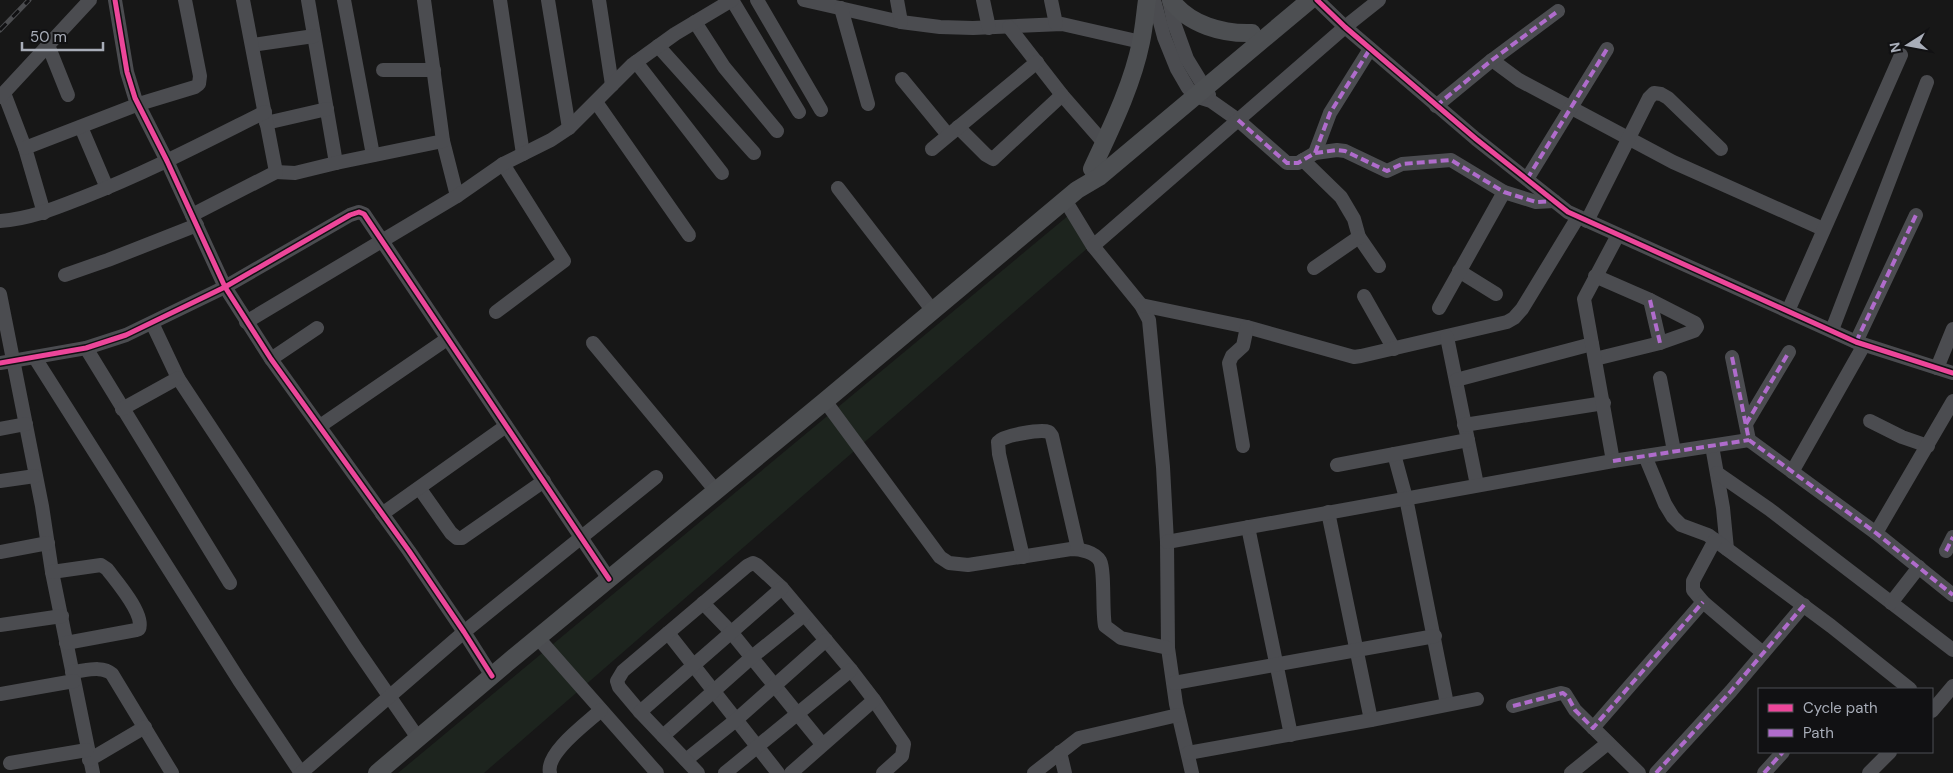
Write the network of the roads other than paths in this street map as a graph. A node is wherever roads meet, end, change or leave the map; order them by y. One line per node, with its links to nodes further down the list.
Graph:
1 (90, 0): 36 (street)
2 (115, 0): 54 (street)
3 (185, 0): 54 (street)
4 (243, 0): 35 (street)
5 (308, 0): 33 (street)
6 (344, 0): 75 (street)
7 (424, 0): 45 (street)
8 (500, 0): 74 (street)
9 (548, 0): 64 (street)
10 (599, 0): 48 (street)
11 (732, 0): 26 (street); 60 (street)
12 (757, 0): 59 (street)
13 (804, 0): 24 (street)
14 (896, 0): 27 (street)
15 (983, 0): 31 (street)
16 (1051, 0): 28 (street)
17 (1147, 0): 34 (main road)
18 (1154, 0): 49 (street)
19 (1170, 0): 32 (main road); 49 (street)
20 (1292, 0): 32 (main road)
21 (1310, 0): 49 (main road)
22 (1317, 0): 30 (street)
23 (1379, 0): 30 (street)
24 (840, 8): 27 (street); 55 (street)
25 (1558, 11): 41 (street)
26 (695, 22): 37 (street); 65 (street)
27 (901, 22): 31 (street)
28 (1056, 24): 29 (street); 34 (street)
29 (1009, 26): 31 (street); 43 (street)
30 (1345, 27): 38 (street); 62 (street)
31 (989, 28)
32 (1252, 33): 49 (main road)
33 (314, 36): 35 (street); 58 (street)
34 (1141, 42): 69 (main road)
35 (252, 45): 61 (street)
36 (48, 46): 51 (street); 52 (street)
37 (658, 46): 42 (street); 73 (street)
38 (1370, 49): 56 (street); 76 (street)
39 (1607, 49): 57 (street)
40 (1901, 54): 95 (street)
41 (1492, 60): 56 (street); 57 (street)
42 (636, 62): 48 (street); 82 (street)
43 (1037, 62): 50 (street); 66 (street)
44 (383, 70): 45 (street)
45 (434, 70): 68 (street)
46 (902, 79): 66 (street)
47 (1927, 82): 121 (street)
48 (612, 84): 53 (street)
49 (1200, 90): 62 (street); 80 (main road); 87 (main road)
50 (1062, 94): 66 (street); 69 (street)
51 (2, 95): 70 (street)
52 (68, 95)
53 (596, 102): 64 (street); 96 (street)
54 (139, 104): 63 (street); 77 (street)
55 (868, 104)
56 (1436, 106): 83 (street)
57 (1571, 108): 67 (street); 83 (street)
58 (327, 109): 61 (street); 78 (street)
59 (821, 110)
60 (800, 112)
61 (265, 118): 77 (street); 81 (street)
62 (1238, 120): 76 (street); 100 (street)
63 (81, 127): 70 (street); 84 (street)
64 (569, 128): 74 (street)
65 (777, 131)
66 (953, 131): 71 (street)
67 (1628, 138): 72 (street); 92 (street); 95 (street)
68 (443, 141): 75 (street); 88 (street)
69 (1104, 143): 80 (main road)
70 (25, 148): 90 (street)
71 (932, 149)
72 (1721, 149)
73 (754, 153)
74 (522, 154): 79 (street)
75 (373, 155): 78 (street)
76 (1309, 157): 86 (street); 98 (street)
77 (168, 161): 84 (street); 93 (street)
78 (336, 163): 81 (street)
79 (504, 164): 88 (street); 115 (street)
80 (1092, 168): 87 (main road)
81 (276, 172): 93 (street)
82 (722, 173)
83 (1527, 179): 89 (street)
84 (107, 188): 90 (street)
85 (838, 188): 113 (street)
86 (1504, 192): 89 (street); 103 (street)
87 (1071, 195): 100 (street); 113 (main road)
88 (457, 196): 99 (street)
89 (1554, 201): 92 (street)
90 (44, 213): 94 (street)
91 (1916, 215): 127 (street)
92 (1583, 219): 97 (street); 122 (street)
93 (195, 220): 104 (street); 106 (street)
94 (0, 221)
95 (1824, 229): 114 (street)
96 (689, 235)
97 (1618, 235): 105 (street); 114 (street)
98 (1359, 237): 101 (street); 102 (street)
99 (381, 241): 106 (street); 116 (street); 123 (street)
100 (1093, 246): 111 (street)
101 (1379, 266)
102 (1314, 268)
103 (1459, 271): 108 (street); 112 (street)
104 (65, 275)
105 (1595, 276): 110 (street); 126 (street)
106 (225, 287): 116 (street); 117 (street)
107 (0, 294): 135 (street)
108 (1496, 294)
109 (1364, 296): 129 (street)
110 (1650, 300): 125 (street); 125 (street)
111 (1141, 305): 118 (street); 179 (street)
112 (1439, 308)
113 (933, 311): 141 (main road)
114 (1788, 311): 121 (street)
115 (496, 312)
116 (246, 322): 133 (street)
117 (152, 323): 128 (street); 138 (street)
118 (1247, 326): 129 (street); 154 (street)
119 (317, 328): 133 (street)
120 (1953, 329): 136 (street)
121 (1832, 330): 127 (street)
122 (1448, 336): 129 (street); 140 (street)
123 (447, 339): 149 (street); 150 (street)
124 (593, 342): 170 (street)
125 (1660, 343): 134 (street)
126 (1592, 344): 134 (street); 140 (street)
127 (1860, 344): 136 (street); 162 (street)
128 (86, 348): 132 (street); 144 (street)
129 (1394, 349)
130 (1789, 352): 147 (street)
131 (1732, 357): 147 (street)
132 (35, 358): 135 (street); 250 (street)
133 (271, 359): 149 (street)
134 (1594, 359): 143 (street)
135 (7, 362): 146 (street)
136 (1936, 368): 137 (street)
137 (1953, 373)
138 (178, 378): 144 (street); 222 (street)
139 (1660, 378): 157 (street)
140 (1456, 380): 148 (street)
141 (825, 401): 170 (main road); 185 (street)
142 (1953, 401): 156 (street)
143 (1604, 404): 148 (street); 160 (street)
144 (122, 409): 189 (street)
145 (1870, 421): 156 (street)
146 (26, 424): 151 (street); 164 (street)
147 (1746, 424): 153 (street)
148 (1464, 425): 152 (street)
149 (320, 426): 173 (street)
150 (506, 426): 167 (street); 169 (street)
151 (0, 429)
152 (1468, 440): 158 (street); 168 (street)
153 (1749, 440): 155 (street); 162 (street)
154 (1242, 446)
155 (1712, 446): 157 (street); 163 (street)
156 (1928, 446): 175 (street)
157 (1674, 451): 159 (street)
158 (1394, 454): 161 (street); 171 (street)
159 (1645, 456): 160 (street); 178 (street)
160 (1613, 461): 168 (street)
161 (1337, 465)
162 (1792, 472): 175 (street)
163 (1717, 473): 182 (street); 194 (street)
164 (35, 476): 166 (street); 180 (street)
165 (656, 476): 176 (street)
166 (0, 481)
167 (544, 482): 169 (street); 176 (street)
168 (1477, 485): 171 (street)
169 (420, 489): 173 (street)
170 (716, 491): 188 (main road)
171 (1406, 498): 172 (street); 202 (street)
172 (1328, 512): 174 (street); 207 (street)
173 (382, 514): 199 (street)
174 (1248, 527): 179 (street); 211 (street)
175 (1876, 533): 186 (street)
176 (581, 537): 188 (street); 199 (street)
177 (1953, 537): 183 (street)
178 (1715, 540): 182 (street); 192 (street)
179 (1167, 542): 206 (street)
180 (48, 543): 184 (street); 187 (street)
181 (1078, 549): 185 (street); 185 (street); 206 (street)
182 (1726, 549): 195 (street)
183 (1946, 551)
184 (0, 552)
185 (1023, 557)
186 (1919, 567): 191 (street); 194 (street)
187 (52, 572): 197 (street); 205 (street)
188 (609, 579): 203 (main road)
189 (230, 583)
190 (782, 588): 193 (street); 196 (street); 200 (street)
191 (1953, 595)
192 (1703, 602): 209 (street); 235 (street)
193 (703, 603): 200 (street); 201 (street)
194 (1891, 603): 208 (street)
195 (1804, 605): 209 (street); 219 (street)
196 (804, 615): 204 (street); 210 (street)
197 (62, 616): 198 (street); 205 (street)
198 (0, 624)
199 (464, 632): 215 (street); 222 (street)
200 (731, 632): 210 (street); 212 (street)
201 (668, 634): 212 (street); 229 (street)
202 (1435, 636): 207 (street); 225 (street)
203 (538, 638): 215 (main road); 228 (street)
204 (826, 640): 213 (street); 217 (street)
205 (66, 643): 214 (street)
206 (1168, 648): 216 (street)
207 (1356, 650): 211 (street); 233 (street)
208 (1953, 650)
209 (1763, 653): 264 (street)
210 (752, 657): 217 (street); 220 (street)
211 (1277, 664): 216 (street); 236 (street)
212 (692, 666): 220 (street); 229 (street)
213 (851, 670): 224 (street); 230 (street)
214 (73, 676): 221 (street); 234 (street); 247 (street)
215 (492, 676): 238 (main road)
216 (1174, 683): 231 (street)
217 (775, 685): 230 (street); 232 (street)
218 (1953, 686): 227 (street)
219 (1909, 688)
220 (713, 691): 232 (street); 237 (street)
221 (0, 694)
222 (390, 698): 238 (street); 250 (street)
223 (1477, 699): 225 (street)
224 (874, 700): 240 (street); 258 (street)
225 (1447, 704): 233 (street)
226 (1513, 706): 235 (street)
227 (1933, 708)
228 (601, 710): 252 (street); 253 (street)
229 (640, 712): 237 (street)
230 (798, 713): 240 (street); 241 (street)
231 (1178, 715): 242 (street); 243 (street)
232 (736, 720): 241 (street); 246 (street)
233 (1371, 720): 236 (street)
234 (145, 727): 247 (street); 249 (street)
235 (1593, 728): 239 (street)
236 (1291, 735): 243 (street)
237 (663, 736): 246 (street)
238 (418, 738): 251 (main road)
239 (1608, 743): 262 (street); 263 (street)
240 (822, 744): 257 (street)
241 (758, 747): 255 (street); 256 (street)
242 (1060, 752): 259 (street); 260 (street)
243 (1188, 753): 261 (street)
244 (1782, 753): 265 (street)
245 (1889, 753): 266 (street)
246 (686, 760): 254 (street)
247 (90, 761): 248 (street)
248 (10, 763)
249 (172, 773)
250 (301, 773)
251 (377, 773)
252 (550, 773)
253 (657, 773)
254 (698, 773)
255 (725, 773)
256 (778, 773)
257 (791, 773)
258 (883, 773)
259 (1034, 773)
260 (1065, 773)
261 (1192, 773)
262 (1571, 773)
263 (1639, 773)
264 (1656, 773)
265 (1764, 773)
266 (1869, 773)

